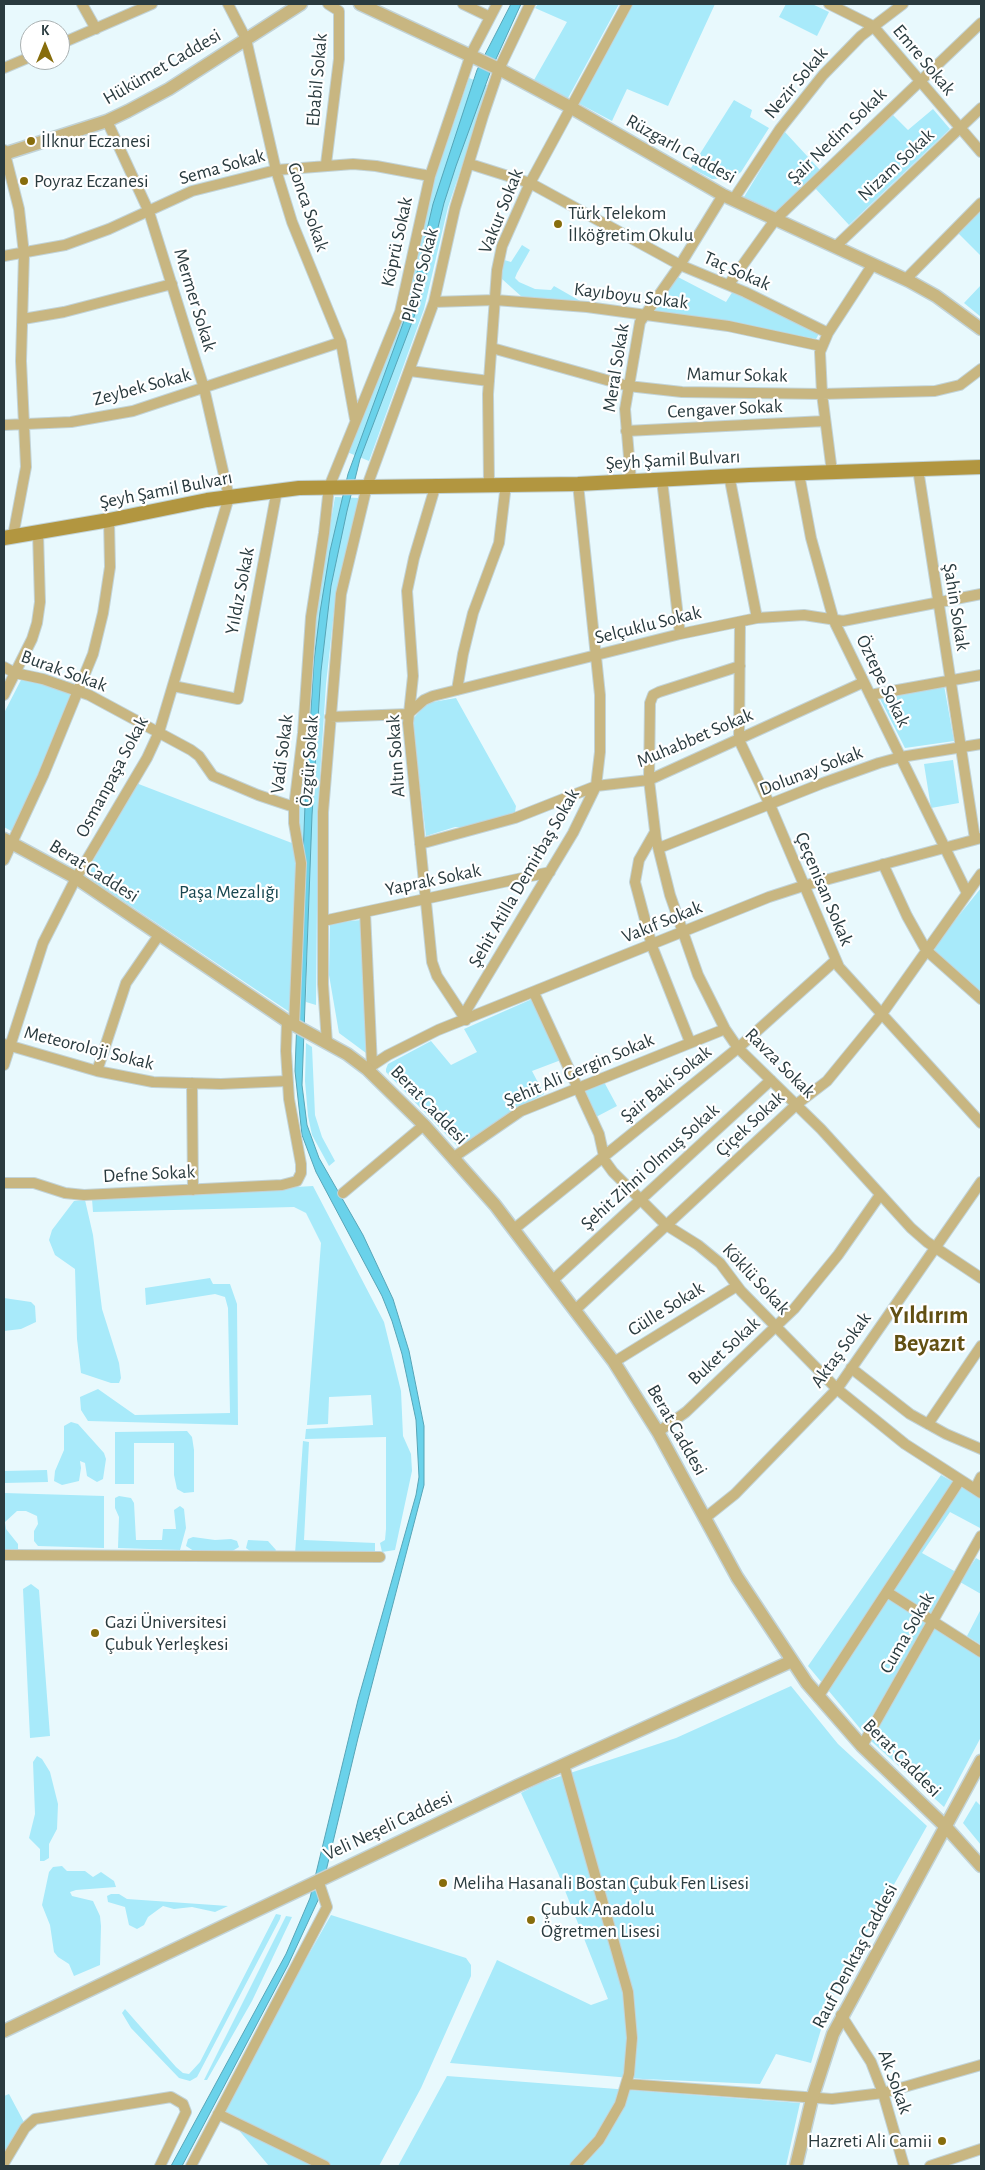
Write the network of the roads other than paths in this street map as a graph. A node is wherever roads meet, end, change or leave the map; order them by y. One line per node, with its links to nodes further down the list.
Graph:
1 (82, 4): 18 (street)
2 (152, 4): 18 (street)
3 (228, 4): 19 (street, Gonca Sokak)
4 (301, 4): 19 (street, Hükümet Caddesi)
5 (328, 4): 13 (street, Ebabil Sokak)
6 (360, 4): 21 (street, Rüzgarlı Caddesi)
7 (463, 4): 15 (street)
8 (497, 4): 15 (street, Köprü Sokak)
9 (530, 4): 24 (street, Plevne Sokak)
10 (627, 4): 26 (street, Vakur Sokak)
11 (829, 4): 17 (street, Emre Sokak)
12 (903, 4): 14 (street, Nezir Sokak)
13 (343, 7): 32 (street, Ebabil Sokak)
14 (890, 8): 17 (street, Nezir Sokak)
15 (490, 17): 21 (street, Köprü Sokak)
16 (981, 23): 25 (street, Şair Nedim Sokak)
17 (872, 26): 25 (street, Emre Sokak); 37 (street, Nezir Sokak)
18 (96, 29): 20 (street)
19 (246, 39): 28 (street, Hükümet Caddesi); 34 (street, Gonca Sokak)
20 (70, 40)
21 (471, 54): 24 (street, Rüzgarlı Caddesi); 35 (street, Köprü Sokak)
22 (20, 61): 23 (street)
23 (4, 68)
24 (497, 68): 26 (street, Rüzgarlı Caddesi); 33 (street, Plevne Sokak)
25 (918, 82): 29 (street, Emre Sokak); 40 (street, Şair Nedim Sokak)
26 (570, 107): 36 (street, Vakur Sokak); 37 (street, Rüzgarlı Caddesi)
27 (981, 108): 29 (street, Nizam Sokak)
28 (107, 121): 30 (street, Hükümet Caddesi); 39 (street, Mermer Sokak)
29 (960, 128): 31 (street, Emre Sokak); 41 (street, Nizam Sokak)
30 (4, 152): 42 (street)
31 (981, 152)
32 (326, 164): 34 (street, Sema Sokak); 35 (street, Sema Sokak)
33 (470, 164): 36 (street, Taç Sokak); 50 (street, Plevne Sokak)
34 (276, 170): 39 (street, Sema Sokak); 55 (street, Gonca Sokak)
35 (430, 176): 65 (street, Köprü Sokak)
36 (530, 182): 45 (street, Taç Sokak); 49 (street, Vakur Sokak)
37 (728, 198): 40 (street, Rüzgarlı Caddesi); 45 (street, Meral Sokak)
38 (981, 203): 46 (street)
39 (149, 212): 42 (street, Sema Sokak); 47 (street, Mermer Sokak)
40 (776, 220): 41 (street, Rüzgarlı Caddesi); 48 (street, Şair Nedim Sokak)
41 (835, 246): 44 (street, Rüzgarlı Caddesi)
42 (24, 254): 43 (street, Sema Sokak); 52 (street)
43 (4, 256)
44 (873, 264): 46 (street, Rüzgarlı Caddesi); 54 (street)
45 (680, 265): 48 (street, Taç Sokak); 51 (street, Meral Sokak)
46 (906, 279): 53 (street, Rüzgarlı Caddesi)
47 (172, 284): 52 (street); 62 (street, Mermer Sokak)
48 (729, 284): 54 (street, Taç Sokak)
49 (495, 300): 50 (street, Kayıboyu Sokak); 51 (street, Kayıboyu Sokak); 57 (street, Vakur Sokak)
50 (434, 302): 59 (street, Plevne Sokak)
51 (644, 314): 56 (street, Kayıboyu Sokak); 61 (street, Meral Sokak)
52 (22, 319): 66 (street)
53 (981, 329)
54 (828, 333): 56 (street)
55 (341, 342): 62 (street, Zeybek Sokak); 65 (street, Gonca Sokak)
56 (821, 346): 63 (street)
57 (492, 348): 60 (street, Vakur Sokak); 61 (street, Mamur Sokak)
58 (981, 369): 63 (street, Mamur Sokak)
59 (410, 371): 60 (street); 80 (street, Plevne Sokak)
60 (489, 381): 77 (street, Vakur Sokak)
61 (628, 386): 63 (street, Mamur Sokak); 68 (street, Meral Sokak)
62 (204, 388): 66 (street, Zeybek Sokak); 83 (street, Mermer Sokak)
63 (822, 394): 64 (street)
64 (825, 421): 68 (street, Cengaver Sokak); 71 (street)
65 (355, 422): 81 (street, Köprü Sokak)
66 (26, 424): 67 (street, Zeybek Sokak); 86 (street)
67 (4, 425)
68 (626, 431): 75 (street, Meral Sokak)
69 (981, 467): 70 (main road, Şeyh Şamil Bulvarı)
70 (918, 469): 71 (main road, Şeyh Şamil Bulvarı); 88 (street, Şahin Sokak)
71 (832, 472): 72 (main road, Şeyh Şamil Bulvarı)
72 (799, 474): 73 (main road, Şeyh Şamil Bulvarı); 90 (street, Öztepe Sokak)
73 (730, 476): 74 (main road, Şeyh Şamil Bulvarı); 89 (street)
74 (662, 480): 75 (main road, Şeyh Şamil Bulvarı); 92 (street)
75 (630, 481): 79 (main road, Şeyh Şamil Bulvarı)
76 (436, 484): 77 (main road, Şeyh Şamil Bulvarı); 80 (main road, Şeyh Şamil Bulvarı); 105 (street, Altın Sokak)
77 (489, 484): 78 (main road, Şeyh Şamil Bulvarı)
78 (506, 484): 79 (main road, Şeyh Şamil Bulvarı); 101 (street)
79 (578, 484): 93 (street, Şehit Atilla Demirbaş Sokak)
80 (367, 486): 81 (main road, Şeyh Şamil Bulvarı); 106 (street, Özgür Sokak)
81 (333, 487): 82 (main road, Şeyh Şamil Bulvarı); 115 (street, Vadi Sokak)
82 (277, 490): 83 (main road, Şeyh Şamil Bulvarı); 100 (street, Yıldız Sokak)
83 (229, 497): 84 (main road, Şeyh Şamil Bulvarı); 100 (street, Osmanpaşa Sokak)
84 (109, 520): 85 (main road, Şeyh Şamil Bulvarı); 102 (street)
85 (38, 533): 86 (main road, Şeyh Şamil Bulvarı); 96 (street)
86 (8, 537)
87 (981, 594): 88 (street, Selçuklu Sokak)
88 (937, 603): 90 (street, Selçuklu Sokak); 98 (street, Şahin Sokak)
89 (757, 618): 90 (street, Selçuklu Sokak); 91 (street, Selçuklu Sokak)
90 (834, 621): 99 (street, Öztepe Sokak)
91 (740, 622): 92 (street, Selçuklu Sokak); 94 (street, Çeçenisan Sokak)
92 (680, 634): 93 (street, Selçuklu Sokak)
93 (596, 656): 101 (street, Selçuklu Sokak); 113 (street, Şehit Atilla Demirbaş Sokak)
94 (740, 666): 108 (street, Çeçenisan Sokak); 112 (street, Ravza Sokak)
95 (4, 667): 96 (street, Burak Sokak)
96 (15, 673): 102 (street, Burak Sokak); 103 (street)
97 (981, 674): 98 (street)
98 (949, 680): 104 (street); 110 (street, Şahin Sokak)
99 (864, 682): 104 (street, Öztepe Sokak); 108 (street, Muhabbet Sokak)
100 (173, 686): 107 (street, Osmanpaşa Sokak)
101 (458, 690): 105 (street, Selçuklu Sokak)
102 (78, 691): 107 (street, Burak Sokak); 118 (street)
103 (4, 695)
104 (870, 695): 111 (street, Öztepe Sokak)
105 (408, 714): 106 (street); 119 (street, Altın Sokak)
106 (330, 716): 131 (street, Özgür Sokak)
107 (159, 732): 115 (street, Burak Sokak); 126 (street, Osmanpaşa Sokak)
108 (739, 740): 112 (street, Muhabbet Sokak); 114 (street, Çeçenisan Sokak)
109 (981, 744): 110 (street, Dolunay Sokak)
110 (959, 748): 111 (street, Dolunay Sokak); 117 (street, Şahin Sokak)
111 (901, 757): 114 (street, Dolunay Sokak); 120 (street, Öztepe Sokak)
112 (649, 780): 113 (street, Muhabbet Sokak); 116 (street, Ravza Sokak)
113 (596, 786): 119 (street, Muhabbet Sokak); 124 (street, Şehit Atilla Demirbaş Sokak)
114 (770, 805): 121 (street, Dolunay Sokak); 127 (street, Çeçenisan Sokak)
115 (294, 807): 141 (street, Vadi Sokak)
116 (655, 832): 121 (street, Ravza Sokak); 134 (street)
117 (978, 838): 120 (street, Vakıf Sokak)
118 (8, 841): 122 (street); 126 (street, Berat Caddesi)
119 (420, 844): 129 (street, Altın Sokak)
120 (944, 847): 123 (street, Vakıf Sokak); 128 (street, Öztepe Sokak)
121 (659, 848): 132 (street, Ravza Sokak)
122 (4, 860)
123 (883, 864): 127 (street, Vakıf Sokak); 135 (street)
124 (550, 872): 129 (street, Yaprak Sokak); 140 (street, Şehit Atilla Demirbaş Sokak)
125 (981, 874): 128 (street, Çiçek Sokak)
126 (76, 878): 133 (street, Berat Caddesi); 145 (street, Osmanpaşa Sokak)
127 (803, 886): 132 (street, Vakıf Sokak); 136 (street, Çeçenisan Sokak)
128 (967, 893): 135 (street, Çiçek Sokak)
129 (425, 900): 130 (street, Yaprak Sokak); 140 (street, Altın Sokak)
130 (364, 912): 131 (street, Yaprak Sokak); 148 (street)
131 (322, 920): 144 (street, Özgür Sokak)
132 (682, 933): 134 (street, Vakıf Sokak); 142 (street, Ravza Sokak)
133 (159, 935): 141 (street, Berat Caddesi); 149 (street)
134 (652, 946): 137 (street, Vakıf Sokak); 143 (street)
135 (926, 950): 138 (street); 139 (street, Çiçek Sokak)
136 (836, 960): 139 (street, Çeçenisan Sokak); 146 (street, Şair Baki Sokak)
137 (534, 993): 140 (street, Vakıf Sokak); 153 (street, Köklü Sokak)
138 (981, 999)
139 (881, 1015): 154 (street, Çiçek Sokak); 155 (street, Çeçenisan Sokak)
140 (464, 1018): 148 (street, Vakıf Sokak)
141 (290, 1023): 144 (street, Berat Caddesi); 151 (street, Vadi Sokak)
142 (725, 1029): 143 (street, Şehit Ali Gergin Sokak); 146 (street, Ravza Sokak)
143 (690, 1042): 153 (street, Şehit Ali Gergin Sokak)
144 (327, 1043): 148 (street, Berat Caddesi)
145 (7, 1045): 147 (street, Osmanpaşa Sokak); 149 (street, Meteoroloji Sokak)
146 (738, 1048): 150 (street, Ravza Sokak); 158 (street, Şair Baki Sokak)
147 (4, 1065)
148 (370, 1067): 156 (street, Berat Caddesi)
149 (97, 1072): 152 (street, Meteoroloji Sokak)
150 (771, 1080): 154 (street, Ravza Sokak); 165 (street, Şehit Zihni Olmuş Sokak)
151 (287, 1081): 152 (street, Meteoroloji Sokak); 159 (street, Vadi Sokak)
152 (192, 1084): 162 (street)
153 (577, 1087): 157 (street, Şehit Ali Gergin Sokak); 158 (street, Köklü Sokak)
154 (797, 1104): 164 (street, Ravza Sokak); 166 (street, Çiçek Sokak)
155 (981, 1123)
156 (424, 1126): 157 (street, Berat Caddesi); 163 (street)
157 (454, 1157): 167 (street, Berat Caddesi)
158 (604, 1157): 165 (street, Köklü Sokak); 167 (street, Şair Baki Sokak)
159 (297, 1181): 162 (street, Defne Sokak)
160 (981, 1182): 168 (street, Aktaş Sokak)
161 (4, 1183): 162 (street, Defne Sokak)
162 (193, 1190)
163 (343, 1193)
164 (880, 1195): 168 (street, Ravza Sokak); 173 (street, Buket Sokak)
165 (640, 1200): 166 (street, Köklü Sokak); 170 (street, Şehit Zihni Olmuş Sokak)
166 (666, 1225): 171 (street, Köklü Sokak); 172 (street, Çiçek Sokak)
167 (514, 1229): 170 (street, Berat Caddesi)
168 (934, 1247): 169 (street, Ravza Sokak); 176 (street, Aktaş Sokak)
169 (981, 1278)
170 (553, 1280): 172 (street, Berat Caddesi)
171 (737, 1286): 173 (street, Köklü Sokak); 175 (street, Gülle Sokak)
172 (575, 1310): 175 (street, Berat Caddesi)
173 (776, 1326): 177 (street, Köklü Sokak); 179 (street, Buket Sokak)
174 (981, 1346): 178 (street)
175 (614, 1362): 179 (street, Berat Caddesi)
176 (851, 1368): 177 (street, Aktaş Sokak); 178 (street)
177 (837, 1389): 182 (street, Köklü Sokak); 184 (street, Aktaş Sokak)
178 (928, 1424): 180 (street)
179 (658, 1432): 184 (street, Berat Caddesi)
180 (981, 1449)
181 (981, 1477): 183 (street)
182 (960, 1480): 183 (street, Köklü Sokak); 188 (street)
183 (978, 1491)
184 (705, 1518): 191 (street, Berat Caddesi)
185 (981, 1536): 189 (street, Cuma Sokak)
186 (4, 1555): 187 (street)
187 (380, 1557)
188 (887, 1592): 189 (street); 192 (street)
189 (934, 1622): 190 (street); 193 (street, Cuma Sokak)
190 (981, 1652)
191 (792, 1661): 192 (street, Berat Caddesi); 195 (street, Veli Neşeli Caddesi)
192 (818, 1697): 193 (street, Berat Caddesi)
193 (862, 1746): 196 (street, Berat Caddesi)
194 (981, 1761): 196 (street, Rauf Denktaş Caddesi)
195 (564, 1764): 198 (street, Veli Neşeli Caddesi); 202 (street)
196 (946, 1827): 197 (street, Berat Caddesi); 199 (street, Rauf Denktaş Caddesi)
197 (979, 1860)
198 (318, 1880): 200 (street, Veli Neşeli Caddesi); 205 (street)
199 (842, 2015): 203 (street, Ak Sokak); 204 (street, Rauf Denktaş Caddesi)
200 (4, 2031)
201 (981, 2065): 203 (street)
202 (626, 2084): 204 (street); 211 (street)
203 (883, 2092): 204 (street); 213 (street, Ak Sokak)
204 (812, 2099): 212 (street, Rauf Denktaş Caddesi)
205 (218, 2114): 209 (street); 210 (street)
206 (981, 2149): 214 (street)
207 (4, 2163): 208 (street)
208 (160, 2166)
209 (191, 2166)
210 (325, 2166)
211 (575, 2166)
212 (796, 2166)
213 (904, 2166)
214 (930, 2166)

